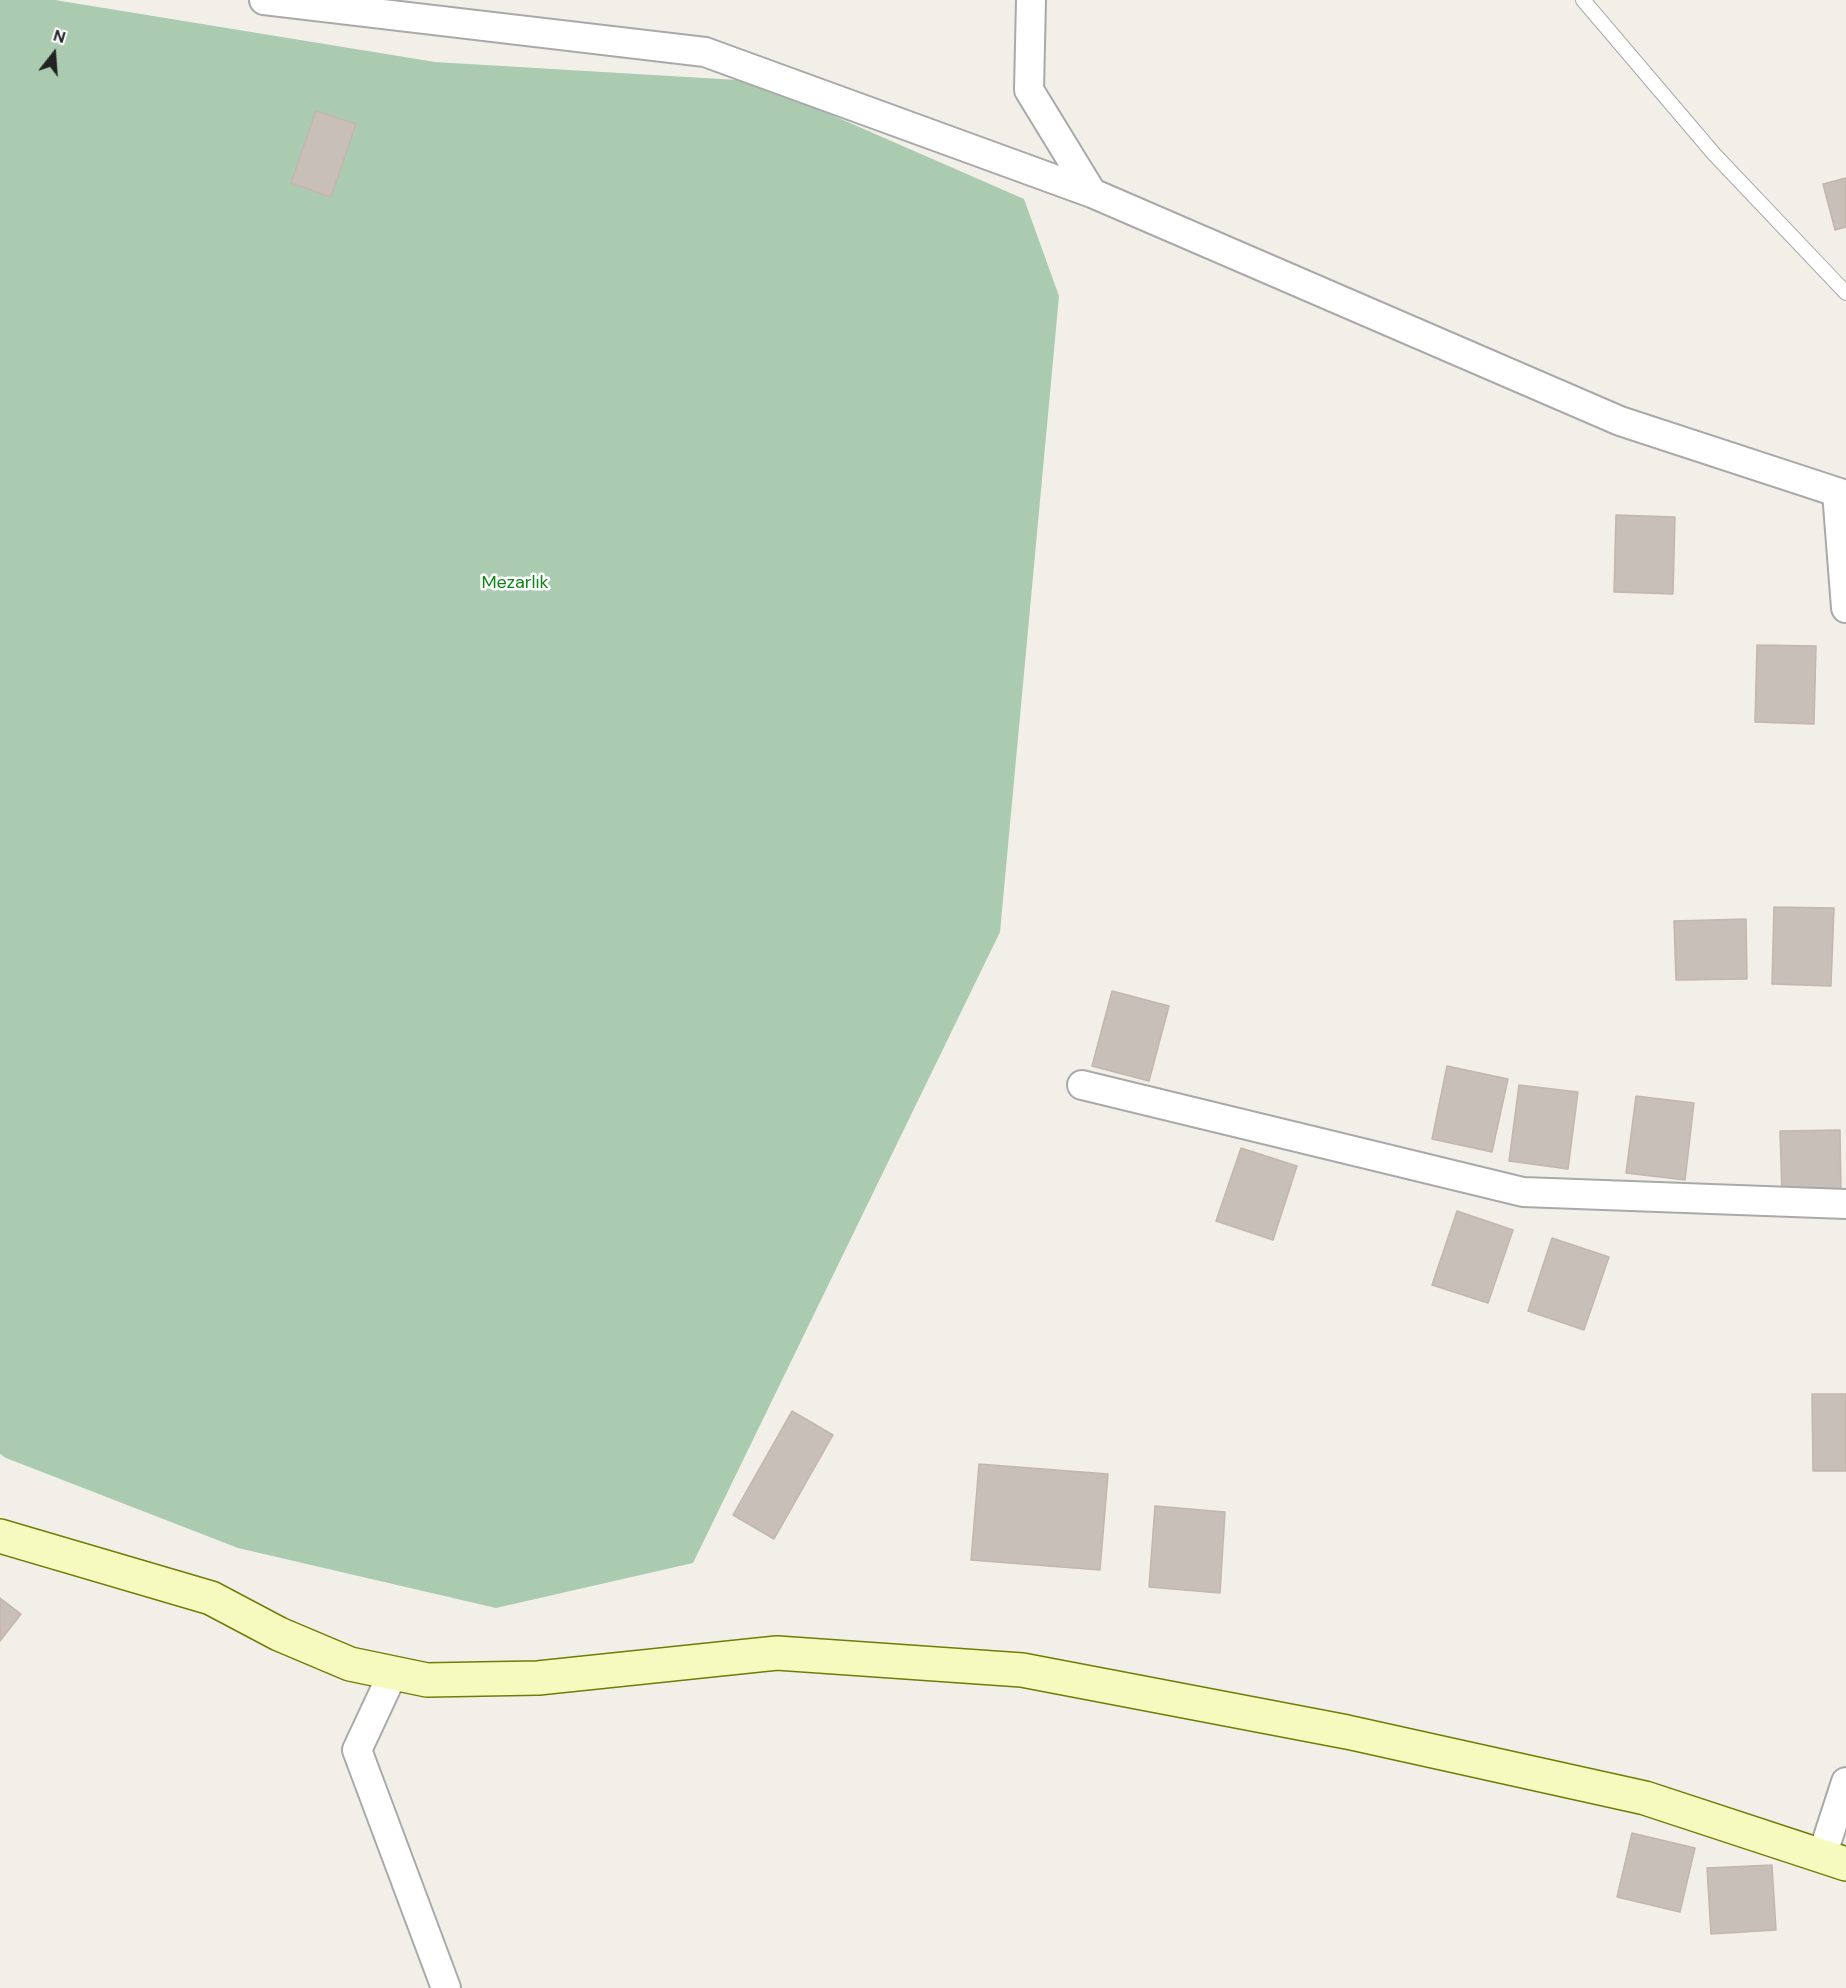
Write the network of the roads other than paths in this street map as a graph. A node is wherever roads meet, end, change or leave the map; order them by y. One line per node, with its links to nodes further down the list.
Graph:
1 (264, 0): 4 (street)
2 (1031, 0): 4 (street)
3 (1583, 0): 5 (lane)
4 (1092, 193): 6 (street)
5 (1846, 293)
6 (1841, 494): 7 (street)
7 (1846, 608)
8 (1082, 1085): 9 (street)
9 (1846, 1204)
10 (0, 1536): 11 (street)
11 (393, 1673): 13 (street); 14 (street)
12 (1846, 1782): 13 (street)
13 (1834, 1860)
14 (446, 1988)

